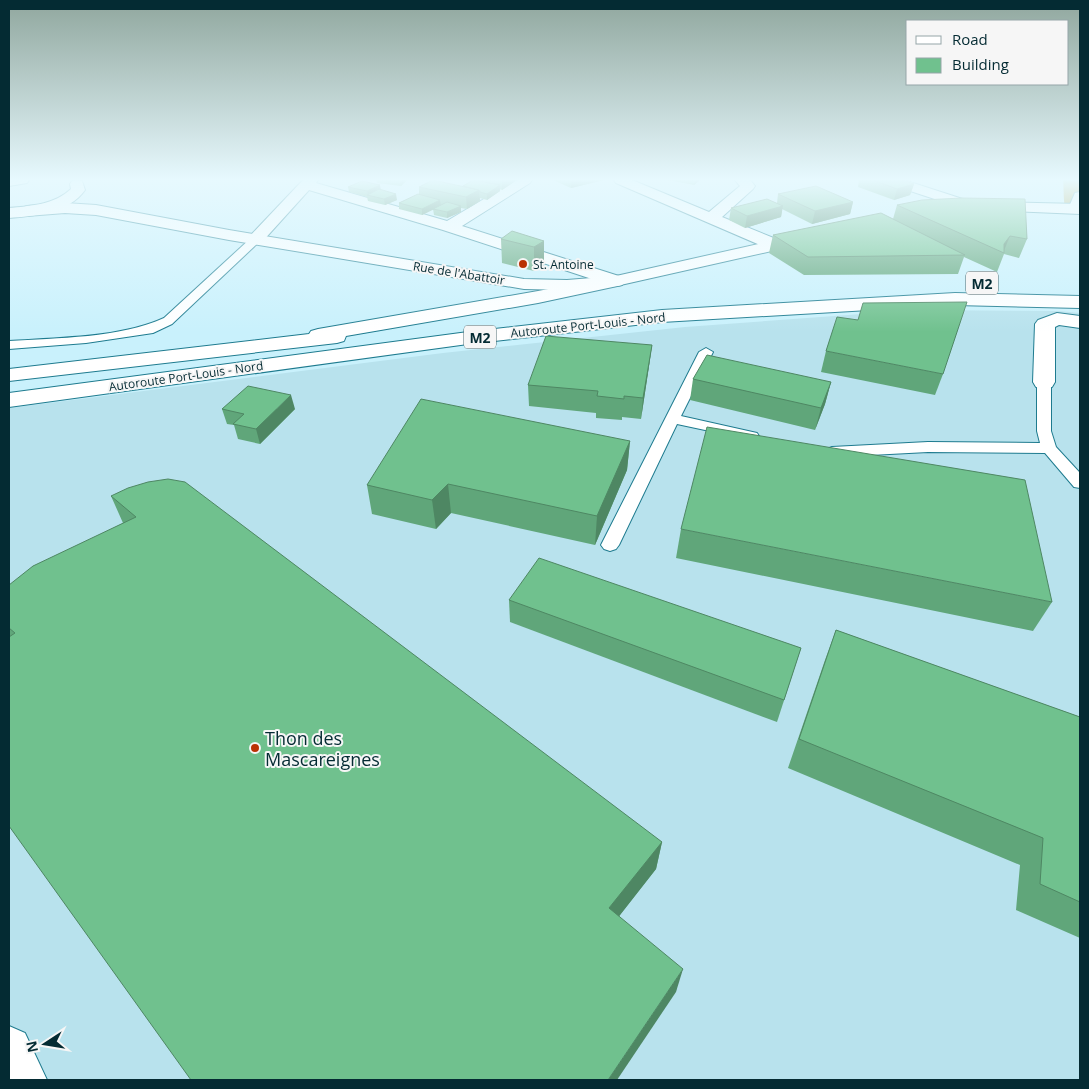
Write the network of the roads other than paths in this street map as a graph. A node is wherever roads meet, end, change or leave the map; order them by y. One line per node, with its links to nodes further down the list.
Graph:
1 (206, 231): 6 (main road, Rue de l'Abattoir)
2 (264, 231): 6 (main road)
3 (458, 231): 8 (main road)
4 (742, 231): 7 (main road)
5 (823, 235): 7 (main road)
6 (255, 240): 8 (main road, Rue de l'Abattoir); 14 (lane)
7 (776, 245): 8 (main road)
8 (616, 281): 15 (main road)
9 (1016, 283): 10 (main road, M2)
10 (841, 287)
11 (718, 294): 15 (main road, Autoroute Port-Louis - Nord / M2)
12 (1080, 302): 19 (main road, Autoroute Port-Louis - Nord / M2)
13 (1080, 322): 18 (main road)
14 (9, 345)
15 (230, 350): 17 (main road, Autoroute Port-Louis - Nord / M2)
16 (706, 352): 20 (lane)
17 (9, 375)
18 (1044, 382): 22 (lane)
19 (9, 400)
20 (673, 418): 21 (lane); 25 (lane)
21 (765, 438)
22 (1049, 448): 23 (lane); 24 (lane)
23 (820, 450)
24 (1080, 484)
25 (610, 545)
26 (9, 1049): 27 (main road)
27 (24, 1080)

